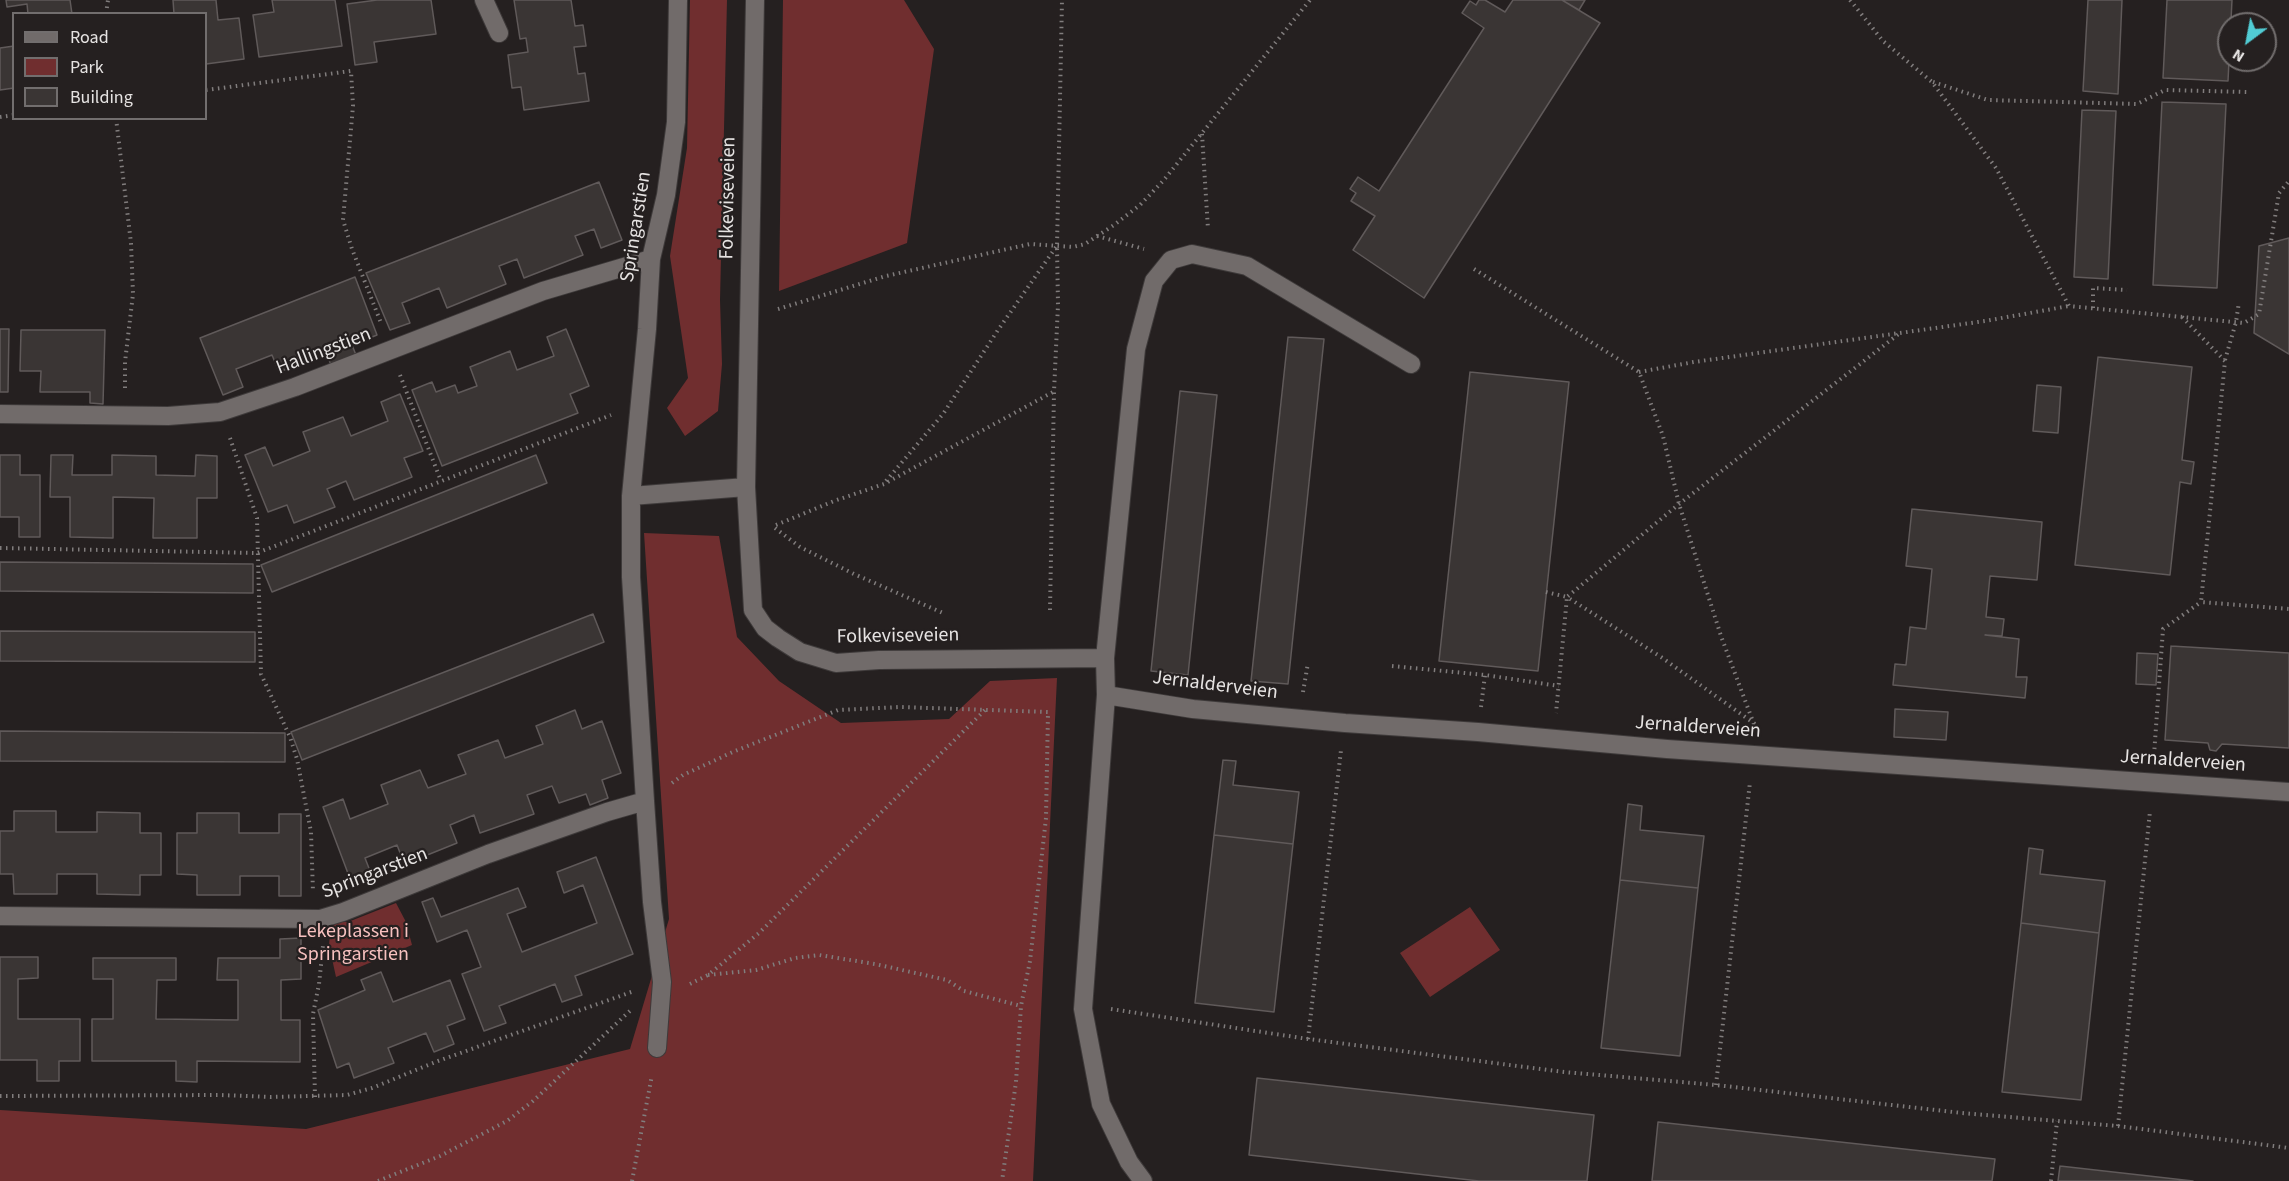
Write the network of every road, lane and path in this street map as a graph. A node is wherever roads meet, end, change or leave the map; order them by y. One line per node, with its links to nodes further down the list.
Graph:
1 (484, 0): 7 (street)
2 (678, 0): 17 (street, Springarstien)
3 (755, 0): 25 (street, Folkeviseveien)
4 (1062, 0): 15 (path)
5 (1310, 0): 12 (path)
6 (1850, 0): 8 (path)
7 (499, 33)
8 (1932, 82): 10 (path); 22 (path)
9 (207, 90): 28 (path)
10 (2248, 93)
11 (116, 120): 36 (path)
12 (1202, 134): 14 (path); 16 (path)
13 (2289, 181): 26 (path)
14 (1096, 236): 15 (path); 18 (path)
15 (1057, 247): 25 (path); 32 (path); 38 (path)
16 (1209, 257): 18 (street); 30 (street)
17 (651, 259): 28 (street, Hallingstien); 33 (street, Springarstien)
18 (1171, 260): 50 (street)
19 (1474, 269): 31 (path)
20 (2127, 290): 23 (path)
21 (2239, 302): 26 (path)
22 (2069, 306): 23 (path); 27 (path)
23 (2093, 308): 24 (path)
24 (2182, 317): 26 (path); 29 (path)
25 (749, 318): 39 (street, Folkeviseveien)
26 (2236, 322): 29 (path)
27 (1900, 333): 31 (path); 41 (path)
28 (392, 350): 34 (street, Hallingstien); 37 (path)
29 (2224, 361): 46 (path)
30 (1411, 364)
31 (1639, 372): 41 (path)
32 (1054, 392): 38 (path); 48 (path)
33 (640, 405): 37 (path); 40 (street, Springarstien)
34 (220, 412): 36 (street, Hallingstien); 43 (path)
35 (0, 414): 36 (street, Hallingstien)
36 (125, 416)
37 (441, 481): 43 (path)
38 (884, 484): 49 (path)
39 (746, 487): 40 (street); 50 (street, Folkeviseveien)
40 (631, 496): 62 (street, Springarstien)
41 (1679, 504): 45 (path); 56 (path)
42 (0, 548): 43 (path)
43 (257, 553): 59 (path)
44 (1546, 592): 45 (path)
45 (1567, 597): 52 (path); 56 (path)
46 (2201, 602): 47 (path); 60 (path)
47 (2289, 609)
48 (1050, 610)
49 (943, 613)
50 (1105, 658): 53 (street)
51 (1392, 666): 52 (path)
52 (1559, 686): 57 (path)
53 (1106, 694): 55 (street, Jernalderveien); 67 (street)
54 (986, 709): 62 (path); 64 (path); 66 (path)
55 (1345, 723): 57 (street, Jernalderveien); 68 (path)
56 (1755, 725): 58 (path)
57 (1553, 739): 58 (street, Jernalderveien)
58 (1752, 754): 60 (street, Jernalderveien); 70 (path)
59 (297, 759)
60 (2152, 782): 61 (street, Jernalderveien); 73 (path)
61 (2289, 792)
62 (645, 801): 63 (street, Springarstien); 65 (street, Springarstien)
63 (0, 916)
64 (708, 975): 65 (path); 66 (path)
65 (662, 982): 69 (street, Springarstien); 71 (path); 75 (path)
66 (1021, 1006): 77 (path)
67 (1083, 1009): 68 (path); 78 (street)
68 (1308, 1039): 70 (path)
69 (657, 1048): 76 (path)
70 (1716, 1085): 72 (path)
71 (0, 1096)
72 (2057, 1121): 73 (path); 79 (path)
73 (2118, 1126): 74 (path)
74 (2289, 1148)
75 (378, 1181)
76 (632, 1181)
77 (1002, 1181)
78 (1143, 1181)
79 (2051, 1181)

